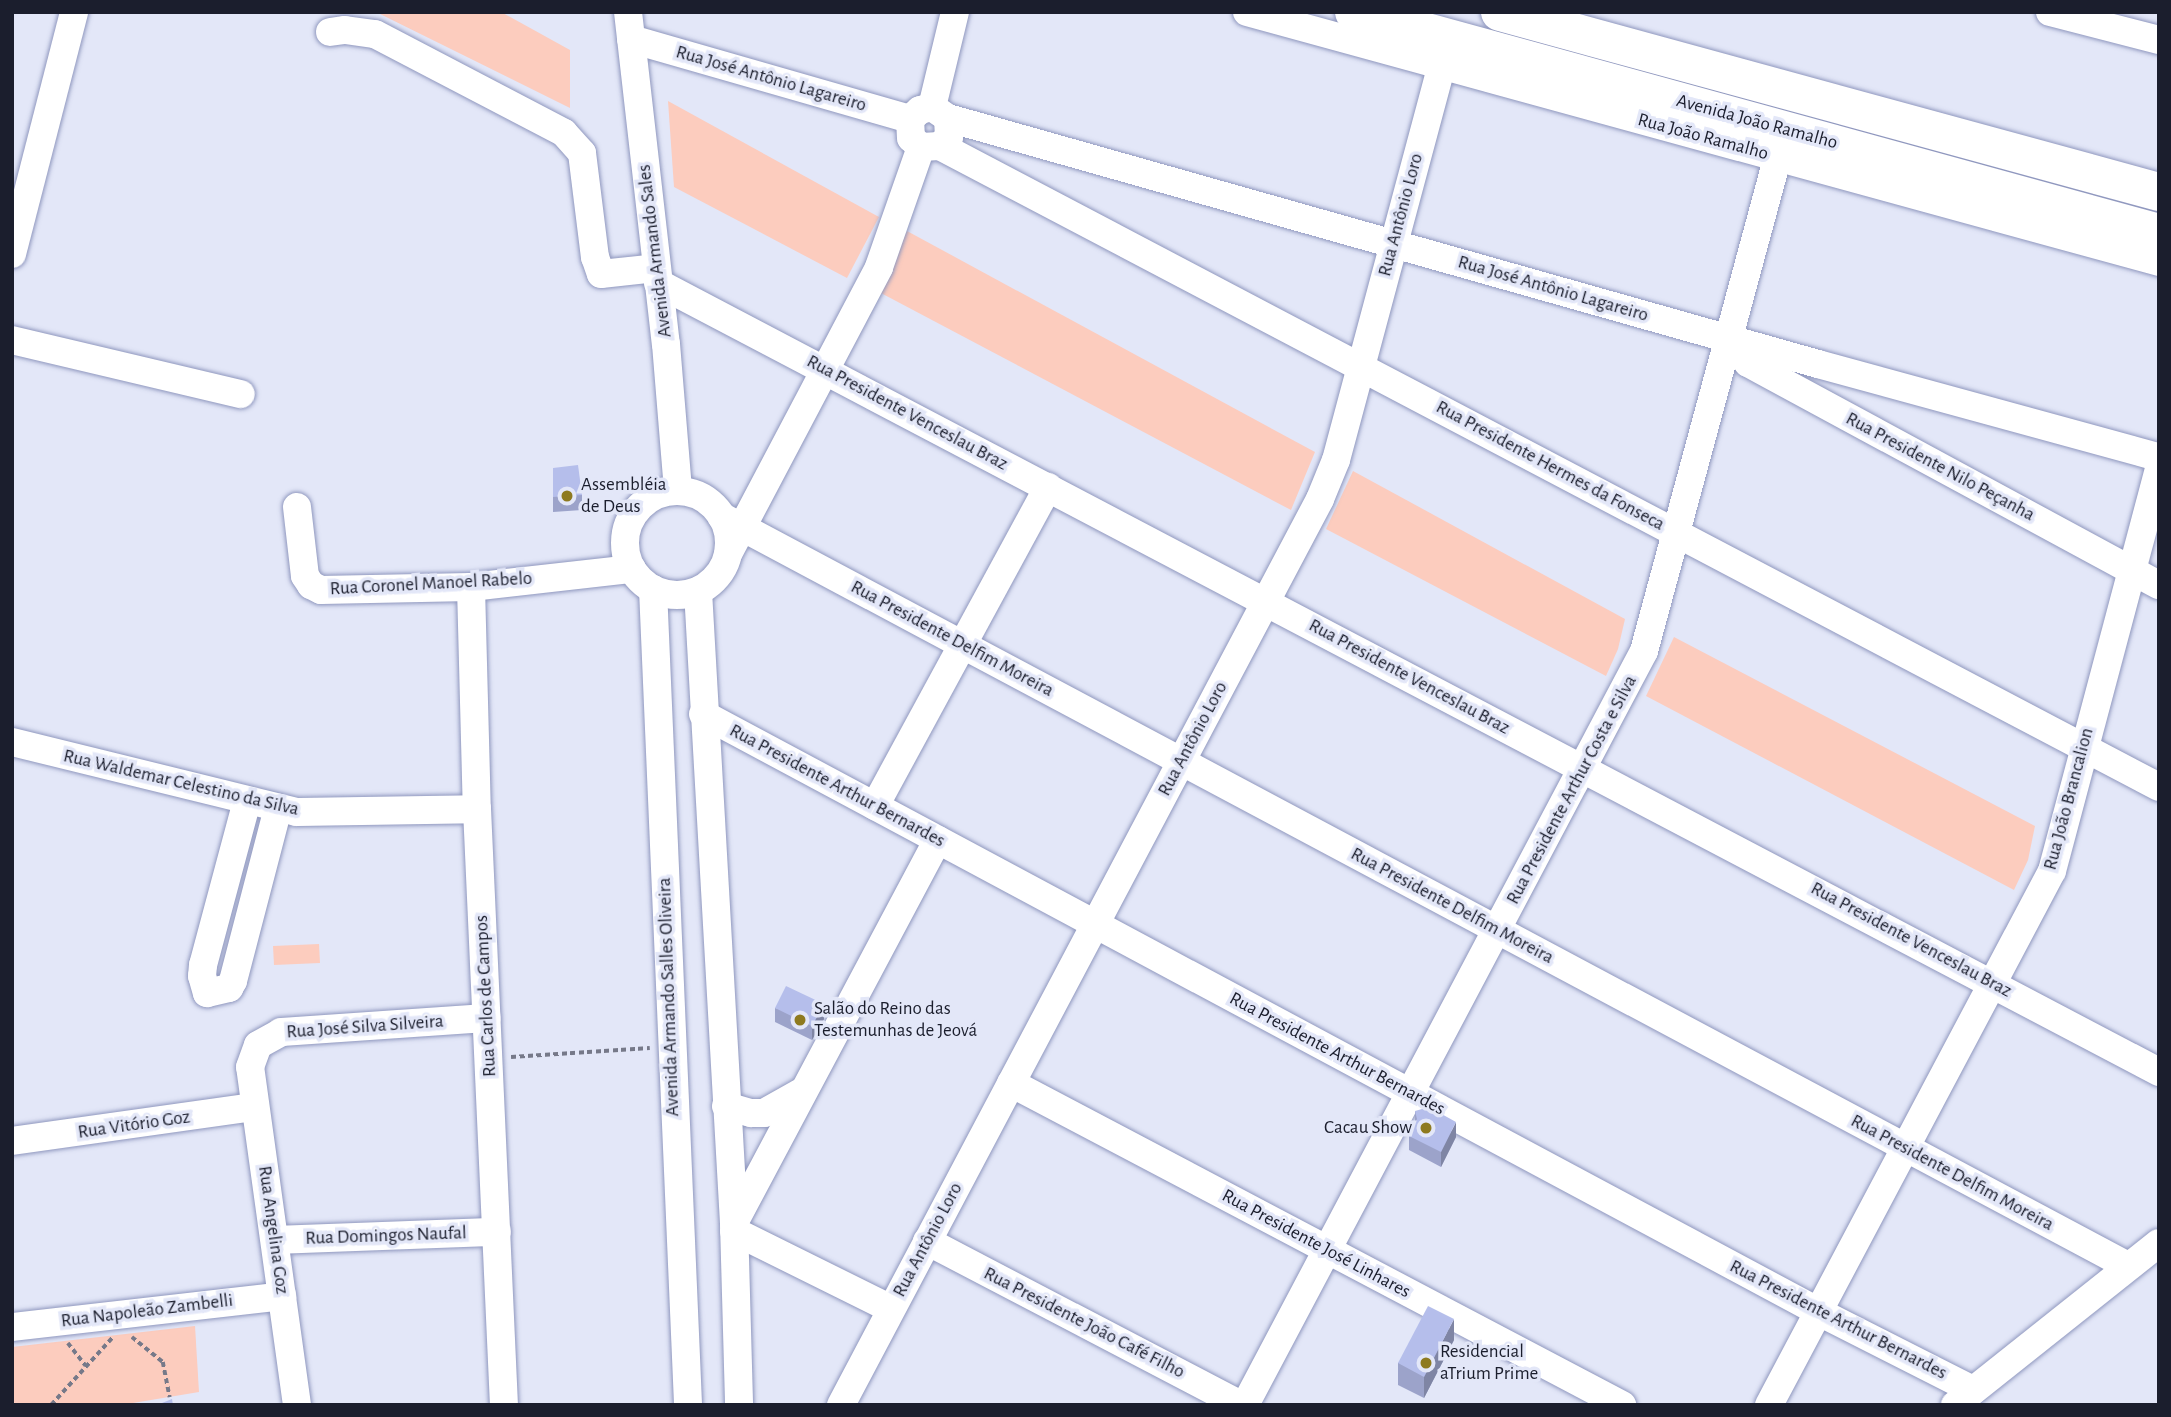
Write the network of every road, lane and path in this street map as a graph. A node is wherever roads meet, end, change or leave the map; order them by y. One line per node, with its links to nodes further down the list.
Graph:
1 (74, 12): 19 (street)
2 (955, 12): 13 (street)
3 (1247, 12): 10 (street)
4 (1354, 12): 10 (highway, Avenida João Ramalho)
5 (1500, 12): 11 (highway, Avenida João Ramalho)
6 (2050, 12): 9 (street)
7 (629, 26): 13 (street, Rua José Antônio Lagareiro); 21 (street, Avenida Armando Sales)
8 (330, 32): 21 (street)
9 (2159, 40)
10 (1451, 53): 11 (highway); 14 (highway, Avenida João Ramalho); 18 (street, Rua Antônio Loro)
11 (1672, 61): 12 (highway, Avenida João Ramalho)
12 (1779, 86): 14 (highway); 16 (highway, Avenida João Ramalho)
13 (930, 115): 15 (street); 15 (street); 18 (street, Rua José Antônio Lagareiro)
14 (1782, 144): 17 (highway, Avenida João Ramalho); 20 (street, Rua João Ramalho); 22 (street, Rua Presidente Arthur Costa e Silva)
15 (930, 147): 25 (street, Rua Presidente Hermes da Fonseca); 26 (street)
16 (2159, 192)
17 (2159, 233)
18 (1394, 244): 22 (street, Rua José Antônio Lagareiro); 25 (street, Rua Antônio Loro)
19 (12, 254)
20 (2159, 262)
21 (657, 276): 26 (street, Rua Presidente Venceslau Braz); 32 (street, Avenida Armando Sales)
22 (1730, 339): 24 (street, Rua José Antônio Lagareiro); 28 (street, Rua Presidente Nilo Peçanha); 35 (street, Rua Presidente Arthur Costa e Silva)
23 (12, 340): 27 (street)
24 (1818, 364): 28 (street); 29 (street, Rua José Antônio Lagareiro)
25 (1361, 366): 35 (street, Rua Presidente Hermes da Fonseca); 44 (street, Rua Antônio Loro)
26 (824, 370): 31 (street, Rua Presidente Venceslau Braz); 34 (street)
27 (241, 394)
28 (1803, 394): 39 (street, Rua Presidente Nilo Peçanha)
29 (2159, 457)
30 (2159, 469): 39 (street, Rua João Brancalion)
31 (1048, 487): 44 (street, Rua Presidente Venceslau Braz); 45 (street)
32 (678, 491): 34 (street); 38 (street)
33 (298, 507): 41 (street, Rua Coronel Manoel Rabelo)
34 (727, 518): 36 (street, Rua Presidente Delfim Moreira); 37 (street)
35 (1675, 531): 48 (street, Rua Presidente Hermes da Fonseca); 50 (street, Rua Presidente Arthur Costa e Silva)
36 (776, 545): 37 (street); 45 (street, Rua Presidente Delfim Moreira)
37 (727, 559): 43 (street)
38 (632, 569): 41 (street, Rua Coronel Manoel Rabelo); 42 (street)
39 (2131, 570): 40 (street, Rua Presidente Nilo Peçanha); 48 (street, Rua João Brancalion)
40 (2159, 584)
41 (471, 587): 55 (street, Rua Carlos de Campos)
42 (653, 589): 43 (street); 61 (street, Avenida Armando Salles Oliveira)
43 (698, 591): 46 (street)
44 (1266, 602): 49 (street, Rua Antônio Loro); 50 (street, Rua Presidente Venceslau Braz)
45 (963, 645): 49 (street, Rua Presidente Delfim Moreira); 53 (street)
46 (703, 714): 53 (street, Rua Presidente Arthur Bernardes); 68 (street)
47 (12, 742): 52 (street, Rua Waldemar Celestino da Silva)
48 (2083, 747): 51 (street, Rua Presidente Hermes da Fonseca); 59 (street, Rua João Brancalion)
49 (1181, 761): 57 (street, Rua Antônio Loro); 58 (street, Rua Presidente Delfim Moreira)
50 (1583, 768): 58 (street, Rua Presidente Arthur Costa e Silva); 59 (street, Rua Presidente Venceslau Braz)
51 (2159, 786)
52 (247, 801): 54 (street, Rua Waldemar Celestino da Silva); 54 (street)
53 (875, 806): 56 (street, Rua Presidente Arthur Bernardes)
54 (278, 808): 55 (street, Rua Waldemar Celestino da Silva)
55 (477, 809): 60 (street, Rua Carlos de Campos)
56 (938, 840): 57 (street, Rua Presidente Arthur Bernardes); 66 (street)
57 (1095, 924): 65 (street, Rua Antônio Loro); 67 (street, Rua Presidente Arthur Bernardes)
58 (1497, 930): 67 (street, Rua Presidente Arthur Costa e Silva); 71 (street, Rua Presidente Delfim Moreira)
59 (1994, 984): 64 (street, Rua Presidente Venceslau Braz); 71 (street, Rua João Brancalion)
60 (486, 1018): 62 (street, Rua José Silva Silveira); 63 (street, Rua Carlos de Campos)
61 (671, 1047): 63 (path); 90 (street, Avenida Armando Salles Oliveira)
62 (253, 1055): 69 (street, Rua Angelina Goz)
63 (488, 1059): 73 (street, Rua Carlos de Campos)
64 (2159, 1072)
65 (1011, 1083): 75 (street, Rua Antônio Loro); 77 (street, Rua Presidente José Linhares)
66 (803, 1091): 68 (street); 72 (street)
67 (1411, 1093): 77 (street, Rua Presidente Arthur Costa e Silva); 81 (street, Rua Presidente Arthur Bernardes)
68 (726, 1106): 72 (street)
69 (255, 1107): 70 (street, Rua Vitório Goz); 74 (street, Rua Angelina Goz)
70 (12, 1141)
71 (1906, 1148): 78 (street, Rua Presidente Delfim Moreira); 81 (street, Rua João Brancalion)
72 (734, 1227): 80 (street); 91 (street)
73 (497, 1232): 74 (street, Rua Domingos Naufal); 89 (street, Rua Carlos de Campos)
74 (275, 1240): 79 (street, Rua Angelina Goz)
75 (927, 1241): 80 (street, Rua Antônio Loro); 92 (street, Rua Presidente João Café Filho)
76 (2159, 1243): 78 (street)
77 (1328, 1250): 92 (street, Rua Presidente Arthur Costa e Silva); 93 (street, Rua Presidente José Linhares)
78 (2128, 1266): 85 (street)
79 (282, 1296): 82 (street, Rua Napoleão Zambelli); 88 (street, Rua Angelina Goz)
80 (891, 1309): 86 (street, Rua Antônio Loro)
81 (1819, 1312): 85 (street, Rua Presidente Arthur Bernardes); 94 (street, Rua João Brancalion)
82 (128, 1321): 83 (street, Rua Napoleão Zambelli); 84 (path); 87 (path)
83 (12, 1327)
84 (170, 1397)
85 (1964, 1397)
86 (848, 1402)
87 (51, 1405)
88 (296, 1405)
89 (504, 1405)
90 (688, 1405)
91 (739, 1405)
92 (1243, 1405)
93 (1622, 1405)
94 (1769, 1405)

